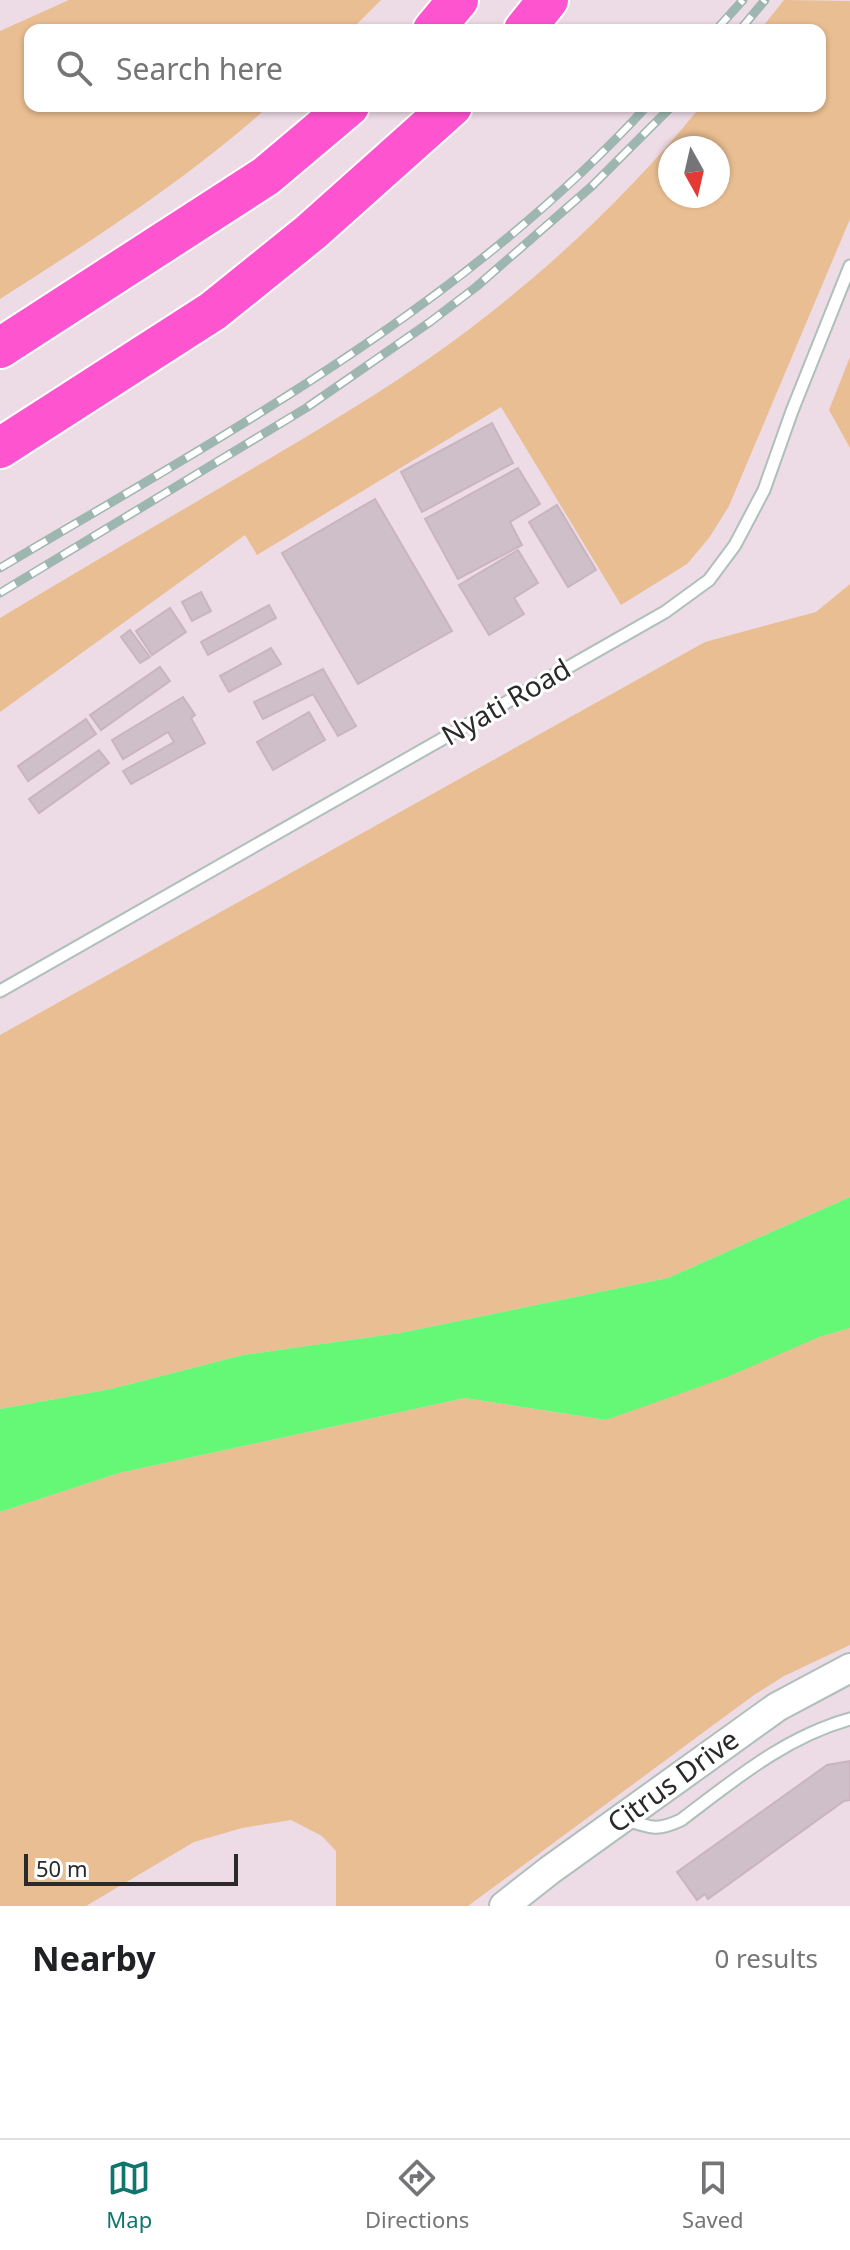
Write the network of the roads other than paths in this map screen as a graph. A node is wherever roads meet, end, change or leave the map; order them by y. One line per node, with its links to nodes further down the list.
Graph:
1 (458, 0): 3 (highway)
2 (548, 0): 4 (highway)
3 (438, 24)
4 (529, 24)
5 (342, 112): 8 (highway)
6 (445, 112): 9 (highway)
7 (850, 266): 10 (lane, Nyati Road)
8 (0, 348)
9 (0, 448)
10 (0, 991)
11 (850, 1668): 13 (street, Citrus Drive)
12 (850, 1719): 13 (lane)
13 (621, 1818): 14 (street, Citrus Drive)
14 (504, 1906)

